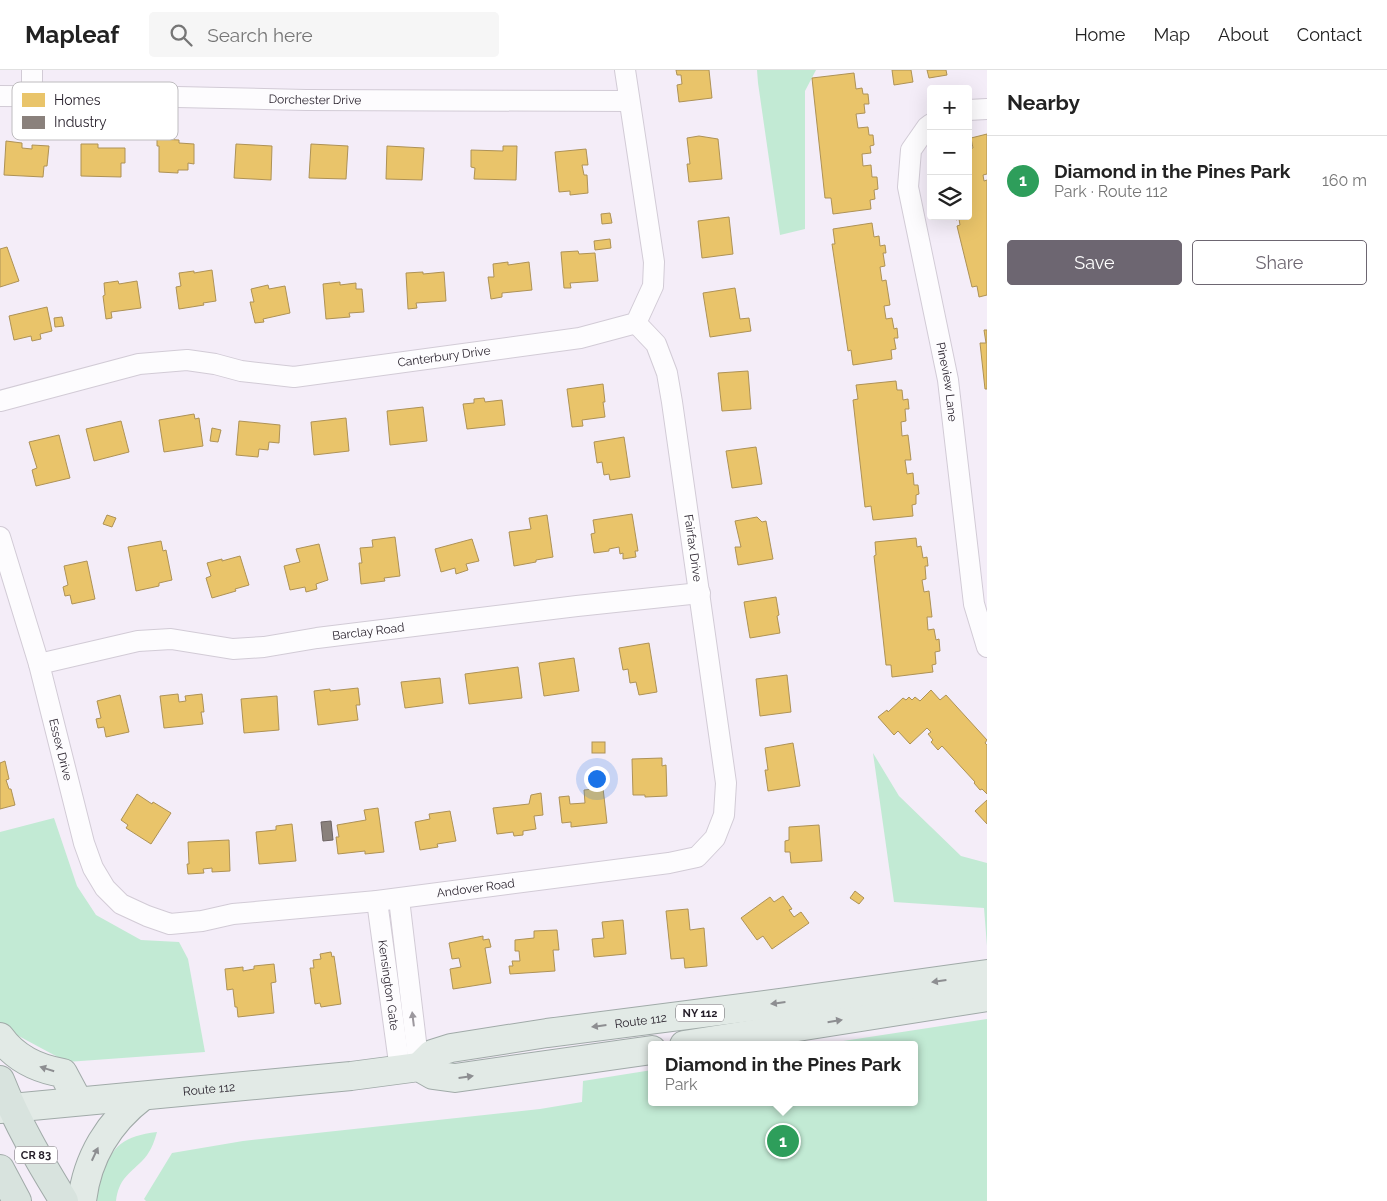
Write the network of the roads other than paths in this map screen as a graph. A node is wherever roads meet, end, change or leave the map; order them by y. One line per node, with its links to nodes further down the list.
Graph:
1 (625, 70): 3 (street)
2 (178, 97): 3 (street, Dorchester Drive)
3 (630, 101): 7 (street)
4 (987, 109): 5 (street)
5 (972, 110)
6 (927, 126): 11 (street, Pineview Lane)
7 (636, 323): 8 (street, Canterbury Drive); 10 (street, Fairfax Drive)
8 (0, 402)
9 (0, 536): 12 (street, Essex Drive)
10 (700, 592): 12 (street, Barclay Road); 13 (street, Fairfax Drive)
11 (987, 647)
12 (38, 664): 16 (street, Essex Drive)
13 (726, 783): 14 (street, Andover Road)
14 (399, 899): 15 (street, Andover Road); 22 (street, Kensington Gate, one-way to 14)
15 (378, 901): 16 (street, Andover Road); 22 (street, Kensington Gate)
16 (170, 924)
17 (987, 974): 22 (main road, Route 112 / NY 112, one-way to 22)
18 (987, 997): 20 (main road, NY 112, one-way to 18)
19 (0, 1037): 25 (main road, one-way to 19)
20 (709, 1041)
21 (648, 1051): 22 (main road, Route 112, one-way to 21)
22 (410, 1069): 24 (main road, Route 112)
23 (0, 1080): 26 (highway, CR 83)
24 (143, 1096): 25 (main road, Route 112); 32 (main road, one-way to 24)
25 (78, 1101): 26 (main road, Route 112)
26 (6, 1109): 31 (highway, CR 83)
27 (0, 1169): 30 (highway, CR 83)
28 (0, 1197): 29 (main road)
29 (6, 1201)
30 (17, 1201)
31 (64, 1201)
32 (82, 1201)

